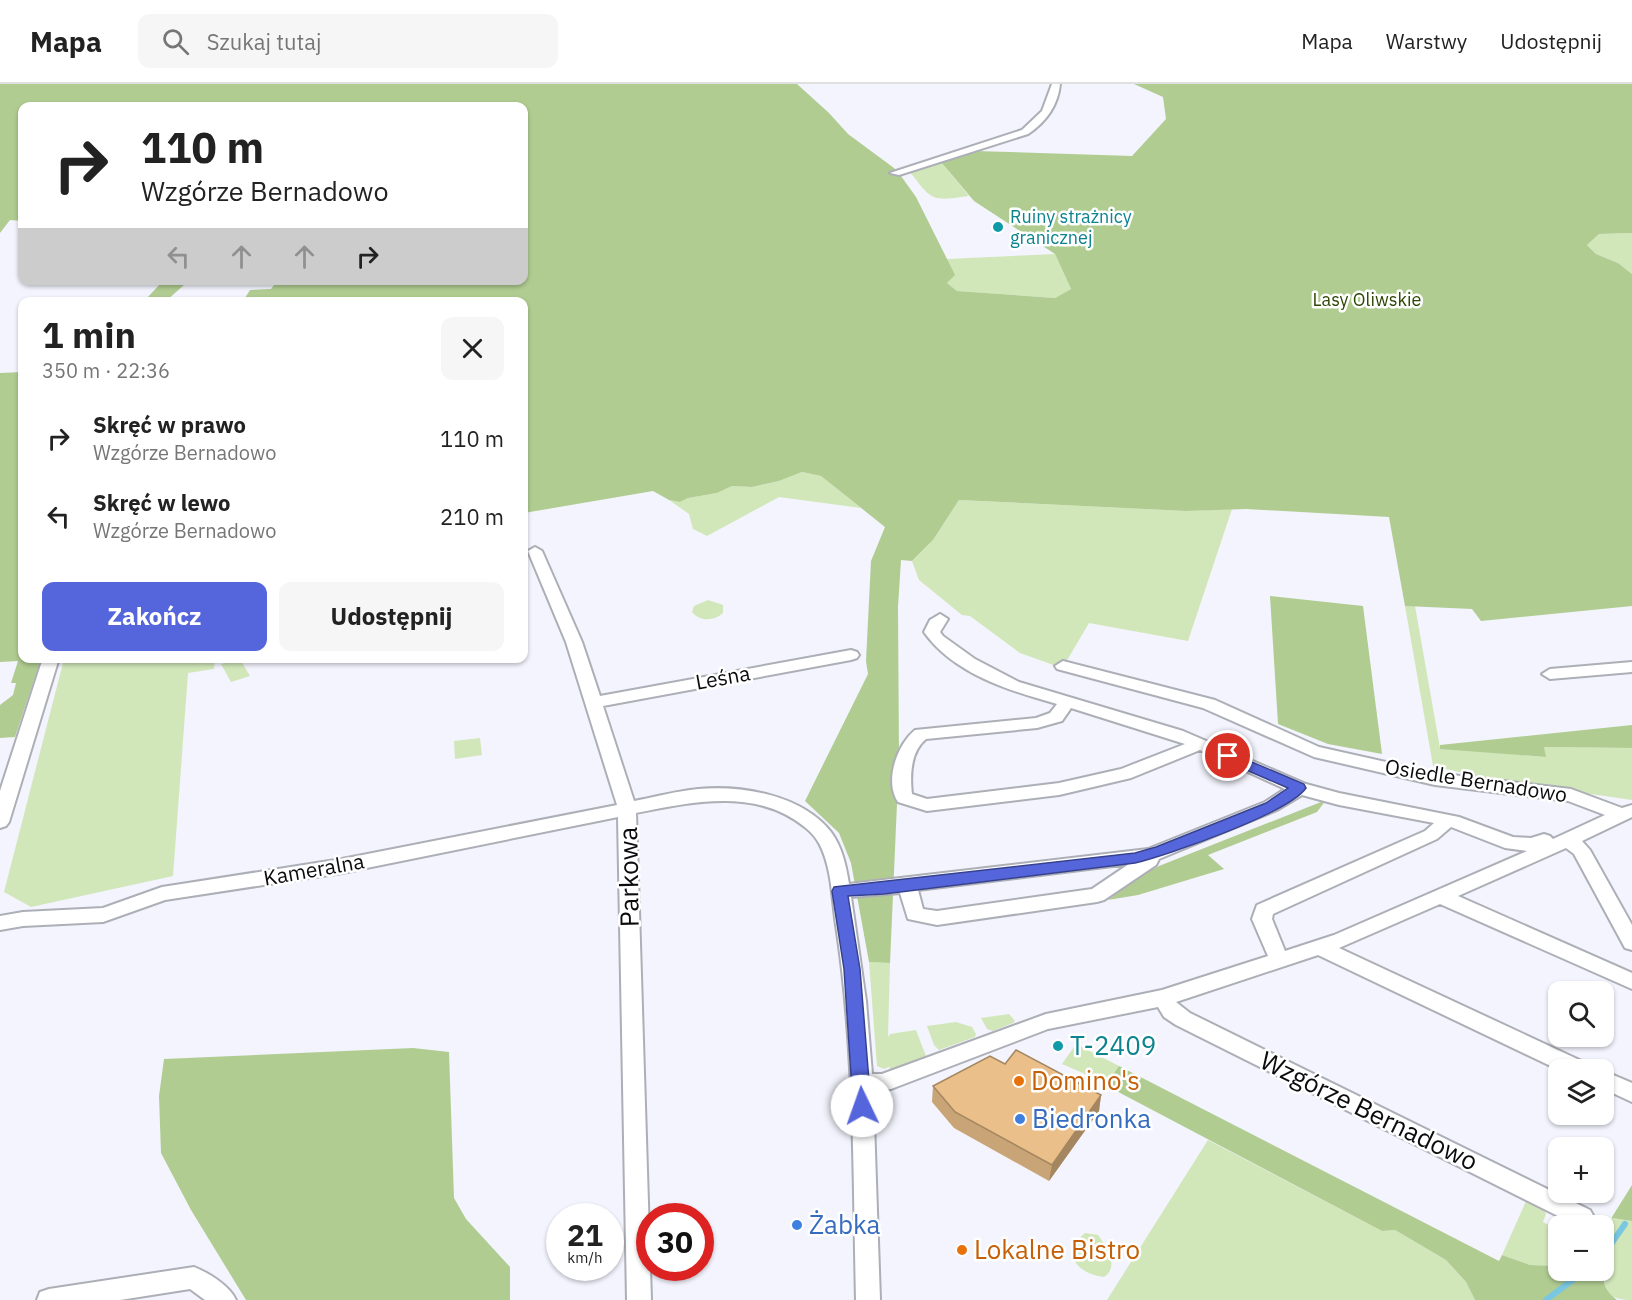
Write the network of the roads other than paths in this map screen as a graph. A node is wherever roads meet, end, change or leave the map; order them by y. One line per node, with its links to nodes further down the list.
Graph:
1 (1056, 84): 2 (street)
2 (895, 173)
3 (535, 551): 10 (street)
4 (940, 619): 11 (street)
5 (851, 655): 10 (street, Leśna)
6 (49, 663): 17 (street)
7 (1063, 666): 15 (street, Osiedle Bernadowo)
8 (1632, 667): 9 (street)
9 (1550, 674)
10 (595, 702): 14 (street)
11 (1066, 703): 12 (street); 12 (street)
12 (1199, 743): 13 (street)
13 (1299, 788): 16 (street); 19 (street)
14 (627, 807): 21 (street, Parkowa); 23 (street, Kameralna); 36 (street, Parkowa)
15 (1626, 813): 18 (street)
16 (1444, 820): 18 (street); 26 (street)
17 (0, 822)
18 (1568, 840): 22 (street); 24 (street)
19 (1151, 855): 20 (street); 20 (street)
20 (907, 885): 21 (street)
21 (840, 891): 30 (street, Parkowa)
22 (1439, 896): 25 (street); 27 (street)
23 (0, 923)
24 (1632, 943)
25 (1320, 947): 26 (street); 29 (street)
26 (1279, 960): 28 (street)
27 (1632, 981)
28 (1163, 998): 30 (street); 33 (street, Wzgórze Bernadowo)
29 (1557, 1059)
30 (861, 1083): 37 (street, Parkowa)
31 (1614, 1085): 32 (street)
32 (1632, 1094)
33 (1578, 1215)
34 (50, 1300): 35 (street)
35 (224, 1300)
36 (639, 1300)
37 (868, 1300)

